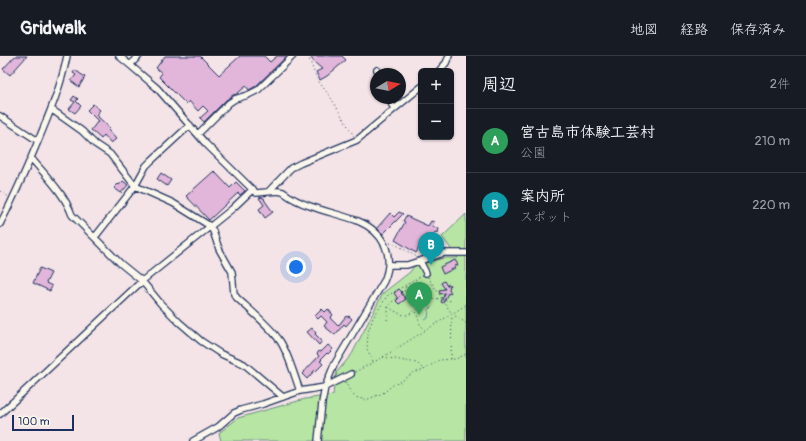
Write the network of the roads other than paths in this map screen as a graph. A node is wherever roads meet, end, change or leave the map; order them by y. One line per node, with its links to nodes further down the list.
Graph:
1 (67, 56): 10 (street)
2 (119, 56): 6 (street)
3 (139, 56): 6 (street)
4 (293, 56): 14 (street)
5 (449, 56): 7 (street)
6 (130, 65): 13 (street)
7 (442, 68)
8 (418, 90): 11 (street)
9 (391, 104): 11 (street)
10 (51, 109): 15 (street); 17 (street)
11 (394, 110): 19 (street)
12 (0, 116): 15 (street)
13 (190, 125): 14 (street); 17 (street)
14 (198, 134): 18 (street)
15 (38, 141): 16 (street)
16 (31, 158): 20 (street); 22 (street)
17 (135, 186): 21 (street); 22 (street)
18 (252, 189): 19 (street); 21 (street)
19 (268, 191): 25 (street)
20 (0, 224)
21 (210, 226): 27 (street); 30 (street)
22 (95, 237): 27 (street)
23 (466, 253): 24 (street)
24 (420, 261): 25 (street); 26 (street)
25 (389, 265): 29 (street)
26 (426, 273)
27 (142, 281): 31 (street); 32 (street)
28 (351, 374): 29 (street)
29 (325, 387): 30 (street); 34 (street)
30 (300, 391): 31 (street)
31 (283, 397): 33 (street)
32 (0, 414)
33 (193, 441)
34 (318, 441)

